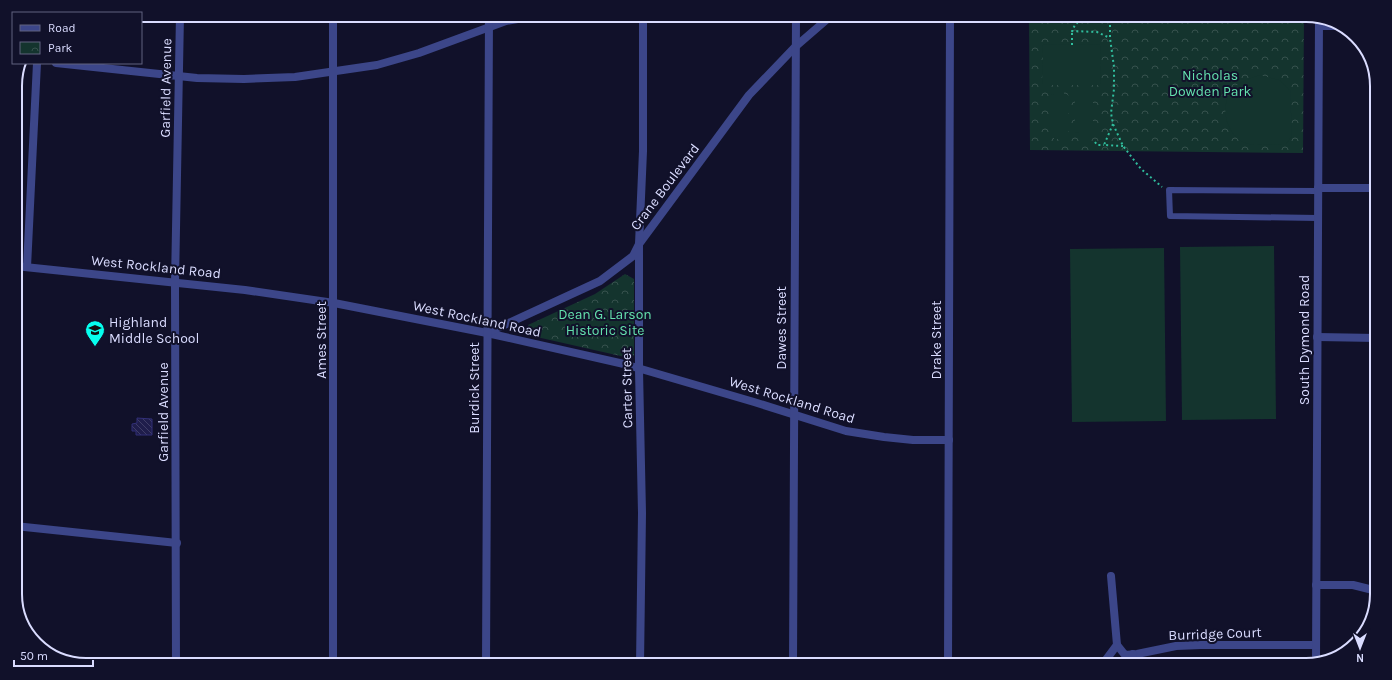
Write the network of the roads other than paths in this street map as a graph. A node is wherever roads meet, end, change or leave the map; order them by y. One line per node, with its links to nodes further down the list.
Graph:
1 (180, 22): 15 (street, Garfield Avenue)
2 (333, 22): 14 (street, Ames Street)
3 (489, 22): 10 (street, Burdick Street)
4 (503, 22): 10 (street)
5 (643, 22): 19 (street, Carter Street)
6 (796, 22): 11 (street, Dawes Street)
7 (824, 22): 11 (street, Crane Boulevard)
8 (950, 22): 29 (street, Drake Street)
9 (1319, 22): 17 (street, South Dymond Road)
10 (489, 27): 14 (street); 24 (street, Burdick Street)
11 (795, 47): 19 (street, Crane Boulevard); 28 (street, Dawes Street)
12 (37, 64): 21 (street)
13 (66, 64): 15 (street)
14 (334, 72): 15 (street); 23 (street, Ames Street)
15 (180, 76): 22 (street, Garfield Avenue)
16 (1370, 188): 17 (street)
17 (1318, 190): 18 (street, South Dymond Road); 18 (lane)
18 (1318, 218): 25 (street, South Dymond Road)
19 (639, 244): 24 (street, Crane Boulevard); 27 (street, Carter Street)
20 (22, 267): 21 (street, West Rockland Road)
21 (27, 267): 22 (street, West Rockland Road)
22 (176, 282): 23 (street, West Rockland Road); 31 (street, Garfield Avenue)
23 (334, 303): 24 (street, West Rockland Road); 40 (street, Ames Street)
24 (487, 333): 27 (street, West Rockland Road); 41 (street, Burdick Street)
25 (1317, 338): 26 (street); 33 (street, South Dymond Road)
26 (1370, 338)
27 (639, 370): 28 (street, West Rockland Road); 42 (street, Carter Street)
28 (794, 415): 29 (street, West Rockland Road); 43 (street, Dawes Street)
29 (949, 440): 44 (street, Drake Street)
30 (22, 527): 31 (street)
31 (177, 543): 39 (street, Garfield Avenue)
32 (1111, 576): 35 (street)
33 (1316, 584): 34 (street); 36 (street, South Dymond Road)
34 (1370, 589)
35 (1117, 645): 37 (street); 45 (street)
36 (1316, 645): 37 (street, Burridge Court); 38 (street, South Dymond Road)
37 (1133, 654): 46 (street)
38 (1316, 657)
39 (176, 658)
40 (333, 658)
41 (486, 658)
42 (640, 658)
43 (793, 658)
44 (948, 658)
45 (1107, 658)
46 (1132, 658)

